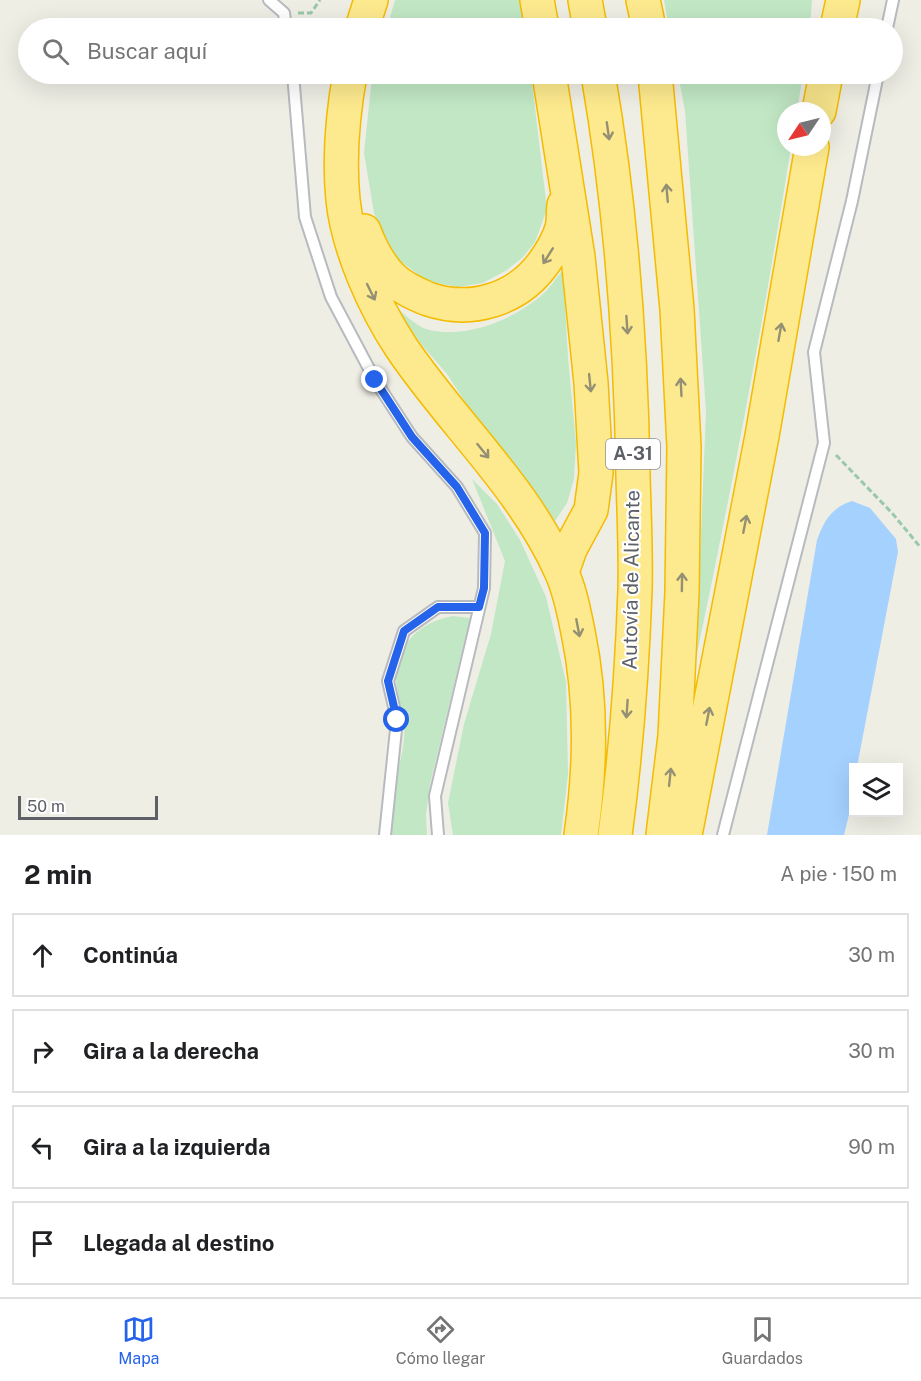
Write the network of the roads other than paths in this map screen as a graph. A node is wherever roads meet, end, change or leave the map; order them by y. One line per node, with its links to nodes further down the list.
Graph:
1 (269, 0): 9 (lane)
2 (371, 0): 10 (highway)
3 (537, 0): 11 (highway)
4 (585, 0): 12 (highway)
5 (643, 0): 13 (highway)
6 (828, 0): 14 (highway)
7 (843, 0): 15 (highway)
8 (893, 0): 16 (lane)
9 (285, 18)
10 (365, 18)
11 (540, 18)
12 (588, 18)
13 (647, 18)
14 (827, 18)
15 (839, 18)
16 (890, 18)
17 (294, 84): 29 (lane)
18 (348, 84): 25 (highway)
19 (551, 84): 27 (highway)
20 (600, 84): 33 (highway, Autovía de Alicante / A-31, one-way to 33)
21 (656, 84): 34 (highway, A-31, one-way to 21)
22 (824, 84): 24 (highway)
23 (876, 84): 36 (lane)
24 (821, 102)
25 (344, 133): 27 (highway, one-way to 25); 28 (highway, one-way to 28)
26 (810, 156): 35 (highway, one-way to 26)
27 (565, 180): 28 (highway, one-way to 28)
28 (562, 572): 32 (highway, one-way to 32)
29 (479, 607): 30 (lane); 31 (lane)
30 (385, 835)
31 (438, 835)
32 (581, 835)
33 (615, 835)
34 (663, 835)
35 (685, 835)
36 (723, 835)

